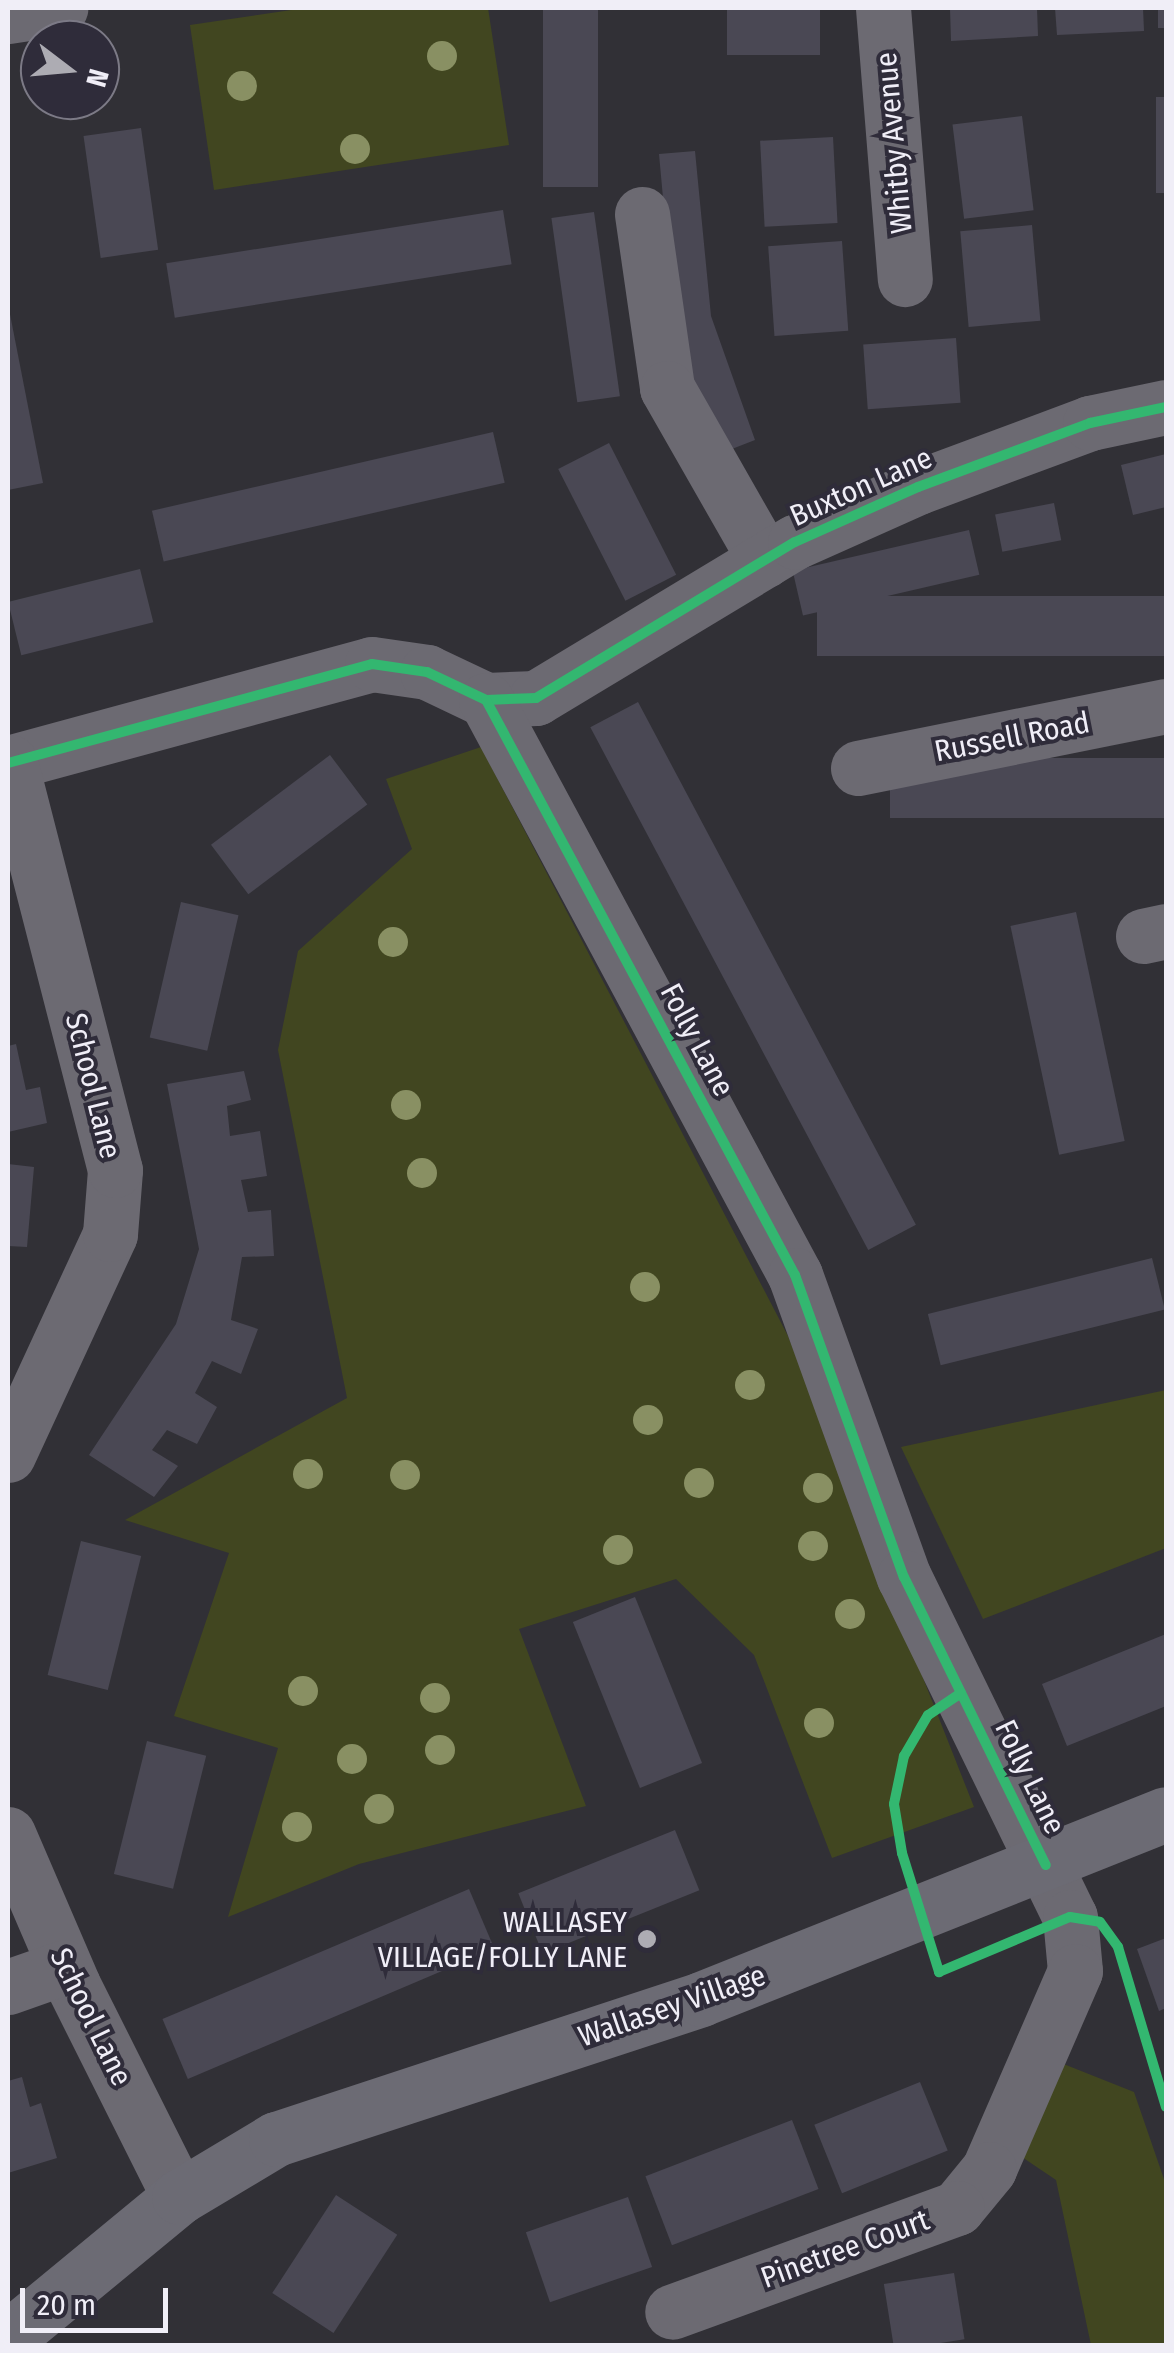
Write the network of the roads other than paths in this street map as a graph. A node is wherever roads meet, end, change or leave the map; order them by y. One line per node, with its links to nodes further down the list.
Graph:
1 (60, 8): 3 (street)
2 (882, 8): 5 (street, Whitby Avenue)
3 (8, 16)
4 (642, 214): 7 (street)
5 (905, 279)
6 (1166, 407): 7 (street, Buxton Lane)
7 (764, 560): 8 (street, Buxton Lane)
8 (486, 700): 10 (street); 15 (street, Folly Lane)
9 (1166, 706): 11 (street, Russell Road)
10 (9, 763): 12 (street, School Lane)
11 (858, 768)
12 (8, 1455)
13 (1166, 1814): 15 (main road, Wallasey Village)
14 (8, 1834): 16 (street, School Lane)
15 (1046, 1866): 18 (street, Folly Lane); 19 (main road, Wallasey Village)
16 (65, 1967): 17 (street); 19 (street, School Lane)
17 (8, 1987)
18 (1042, 2045): 20 (street, Pinetree Court)
19 (180, 2197): 21 (main road, Wallasey Village)
20 (672, 2312)
21 (8, 2338)

